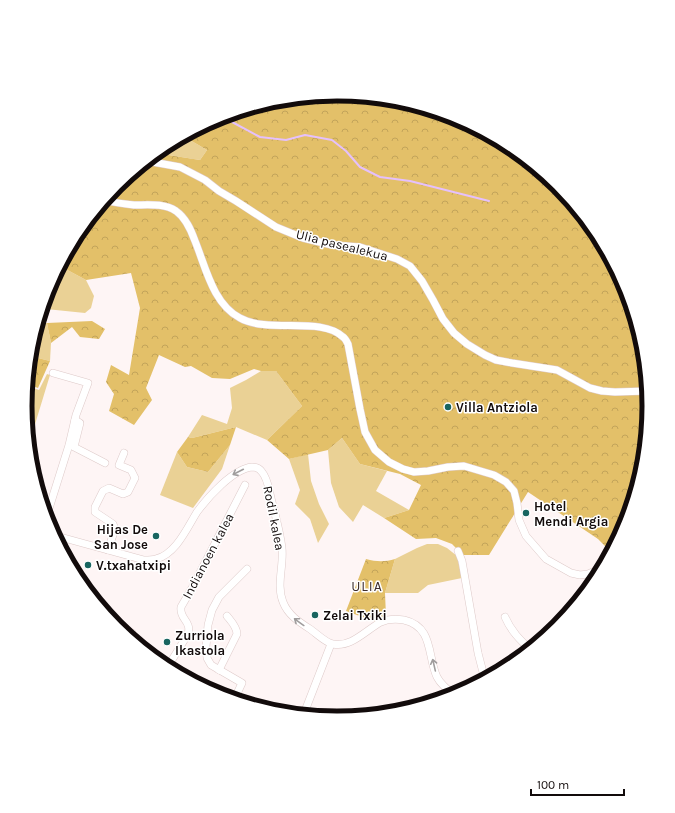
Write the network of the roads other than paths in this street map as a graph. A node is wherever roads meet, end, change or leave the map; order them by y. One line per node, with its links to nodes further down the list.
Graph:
1 (154, 162): 4 (street, Ulia pasealekua)
2 (111, 202): 14 (street)
3 (53, 372): 5 (street)
4 (642, 391)
5 (75, 420): 7 (street); 9 (street)
6 (124, 453): 11 (street)
7 (105, 463)
8 (245, 484): 19 (street, Indianoen kalea)
9 (49, 508)
10 (62, 537): 11 (street, Rodil kalea)
11 (110, 551): 17 (street, Rodil kalea, one-way to 11)
12 (458, 551): 21 (street)
13 (247, 569): 20 (street)
14 (595, 571)
15 (227, 616): 20 (street)
16 (505, 618): 18 (street)
17 (331, 644): 22 (street, one-way to 17); 24 (street)
18 (526, 646)
19 (170, 662)
20 (220, 670): 23 (street)
21 (484, 674)
22 (450, 691)
23 (236, 695)
24 (305, 710)

